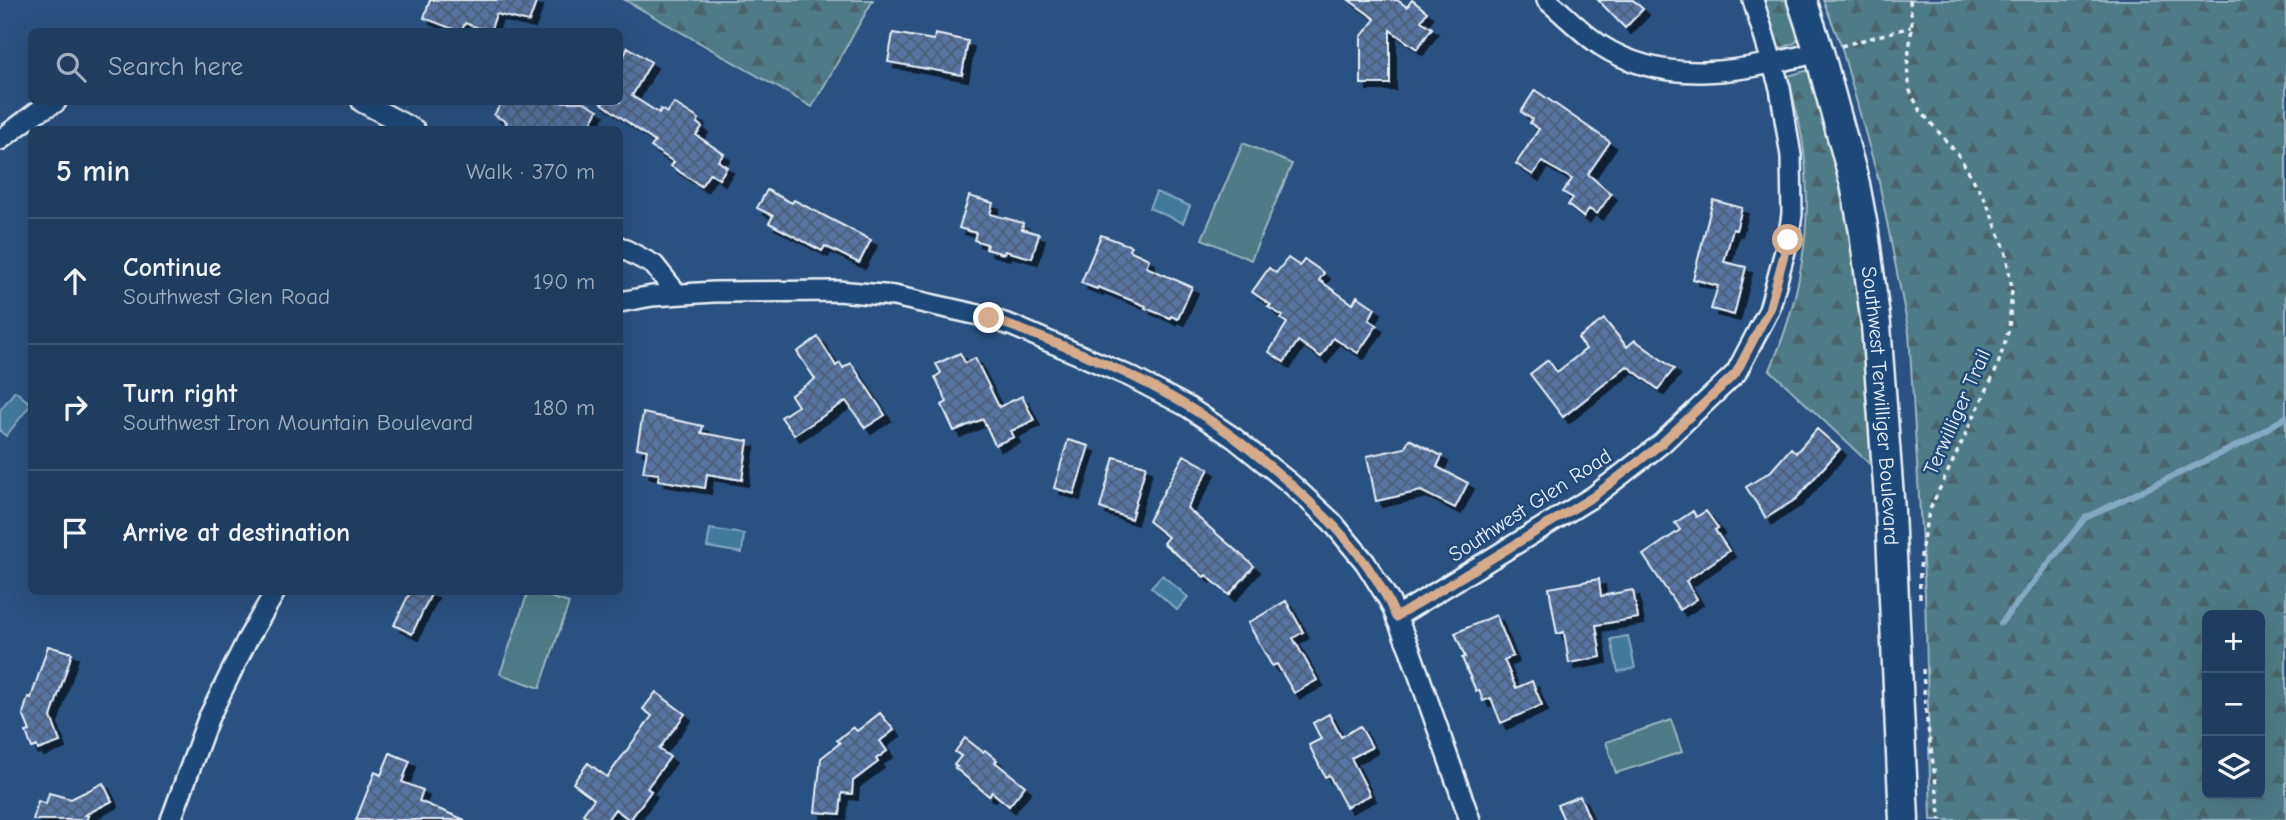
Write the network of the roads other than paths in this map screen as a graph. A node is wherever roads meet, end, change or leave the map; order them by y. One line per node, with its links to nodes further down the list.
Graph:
1 (1546, 0): 5 (street)
2 (1753, 0): 5 (street, Southwest Glen Road)
3 (1802, 0): 4 (main road, Southwest Terwilliger Boulevard)
4 (1819, 52): 5 (street); 17 (main road, Southwest Terwilliger Boulevard)
5 (1772, 64): 14 (street, Southwest Glen Road)
6 (50, 105): 9 (street)
7 (368, 105): 8 (street)
8 (407, 126)
9 (0, 140)
10 (623, 249): 11 (street)
11 (677, 294): 12 (street); 14 (street)
12 (623, 302)
13 (273, 595): 15 (street)
14 (1396, 617): 16 (street)
15 (171, 820)
16 (1470, 820)
17 (1904, 820)

